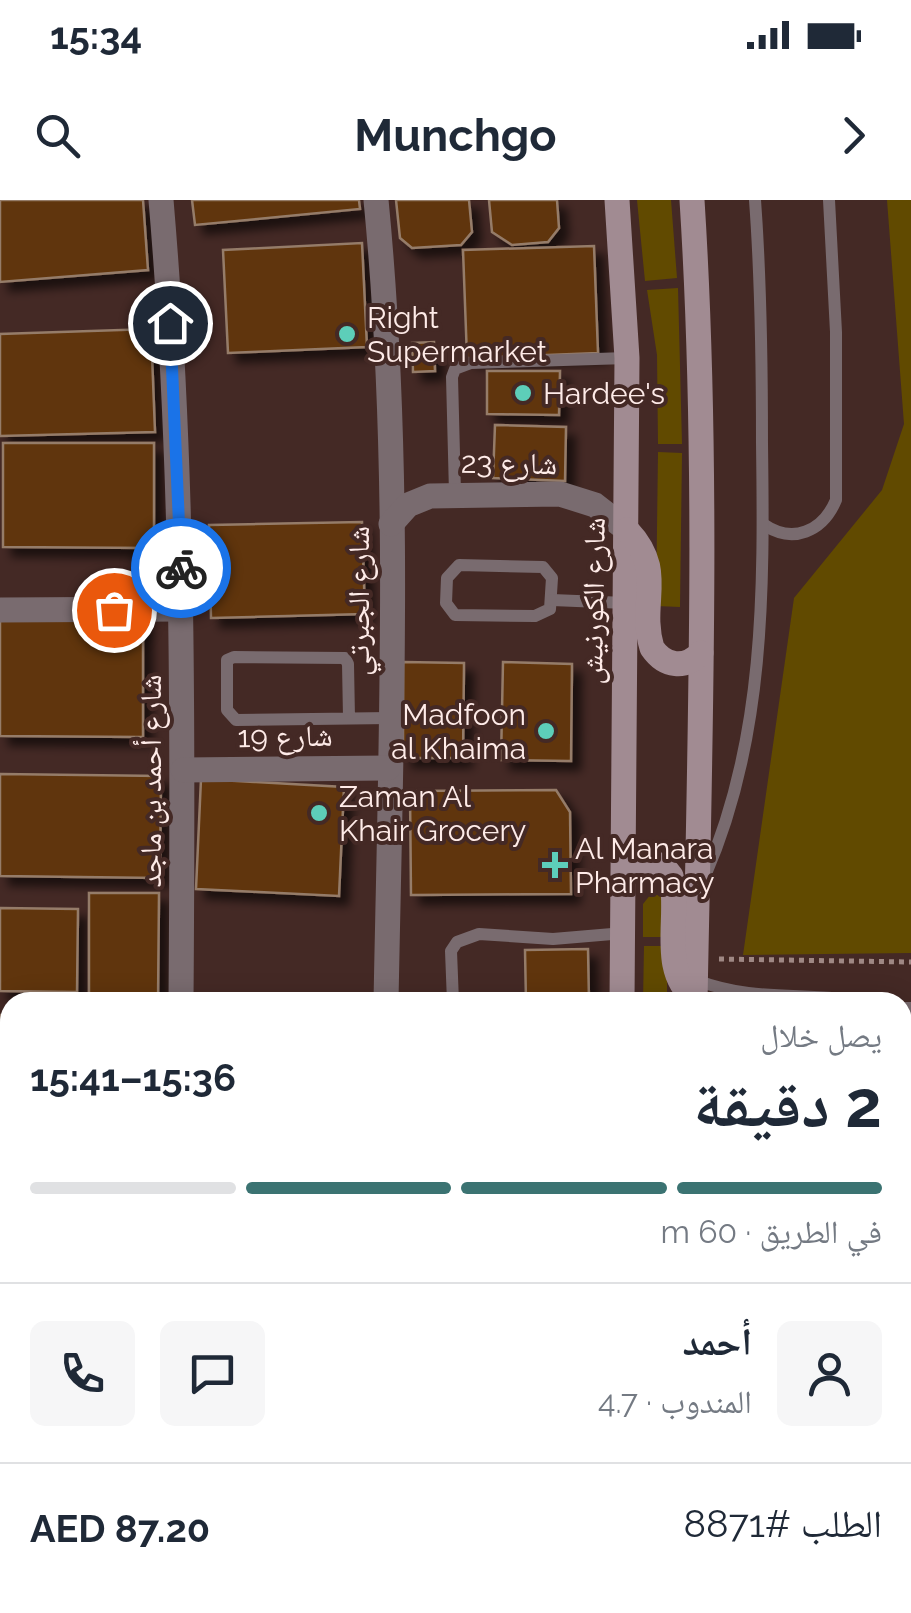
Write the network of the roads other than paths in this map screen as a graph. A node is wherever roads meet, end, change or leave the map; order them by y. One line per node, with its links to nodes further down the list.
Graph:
1 (160, 200): 14 (street, شارع أحمد بن ماجد)
2 (376, 200): 9 (street, شارع الجبرتي)
3 (617, 200): 7 (main road, شارع الكورنيش)
4 (692, 200): 16 (main road)
5 (755, 200): 10 (lane)
6 (829, 200): 10 (lane)
7 (627, 358): 8 (lane); 11 (main road, شارع الكورنيش)
8 (454, 493): 9 (street, شارع 23); 11 (street, شارع 23)
9 (391, 524): 18 (street, شارع الجبرتي)
10 (763, 524): 22 (lane)
11 (627, 530): 13 (main road, شارع الكورنيش); 16 (main road)
12 (552, 600): 12 (lane); 13 (lane)
13 (626, 602): 21 (main road, شارع الكورنيش)
14 (182, 608): 15 (street); 20 (street, شارع أحمد بن ماجد)
15 (0, 610)
16 (700, 653): 22 (main road)
17 (350, 718): 17 (lane); 18 (lane)
18 (390, 718): 19 (street, شارع الجبرتي)
19 (388, 768): 20 (street, شارع 19); 26 (street, شارع الجبرتي)
20 (183, 770): 25 (street, شارع أحمد بن ماجد)
21 (625, 876): 23 (main road, شارع الكورنيش); 24 (main road)
22 (698, 892): 24 (main road)
23 (624, 933): 27 (lane); 28 (main road, شارع الكورنيش)
24 (696, 985): 29 (lane)
25 (181, 992)
26 (386, 992)
27 (453, 992)
28 (622, 992)
29 (735, 992)

